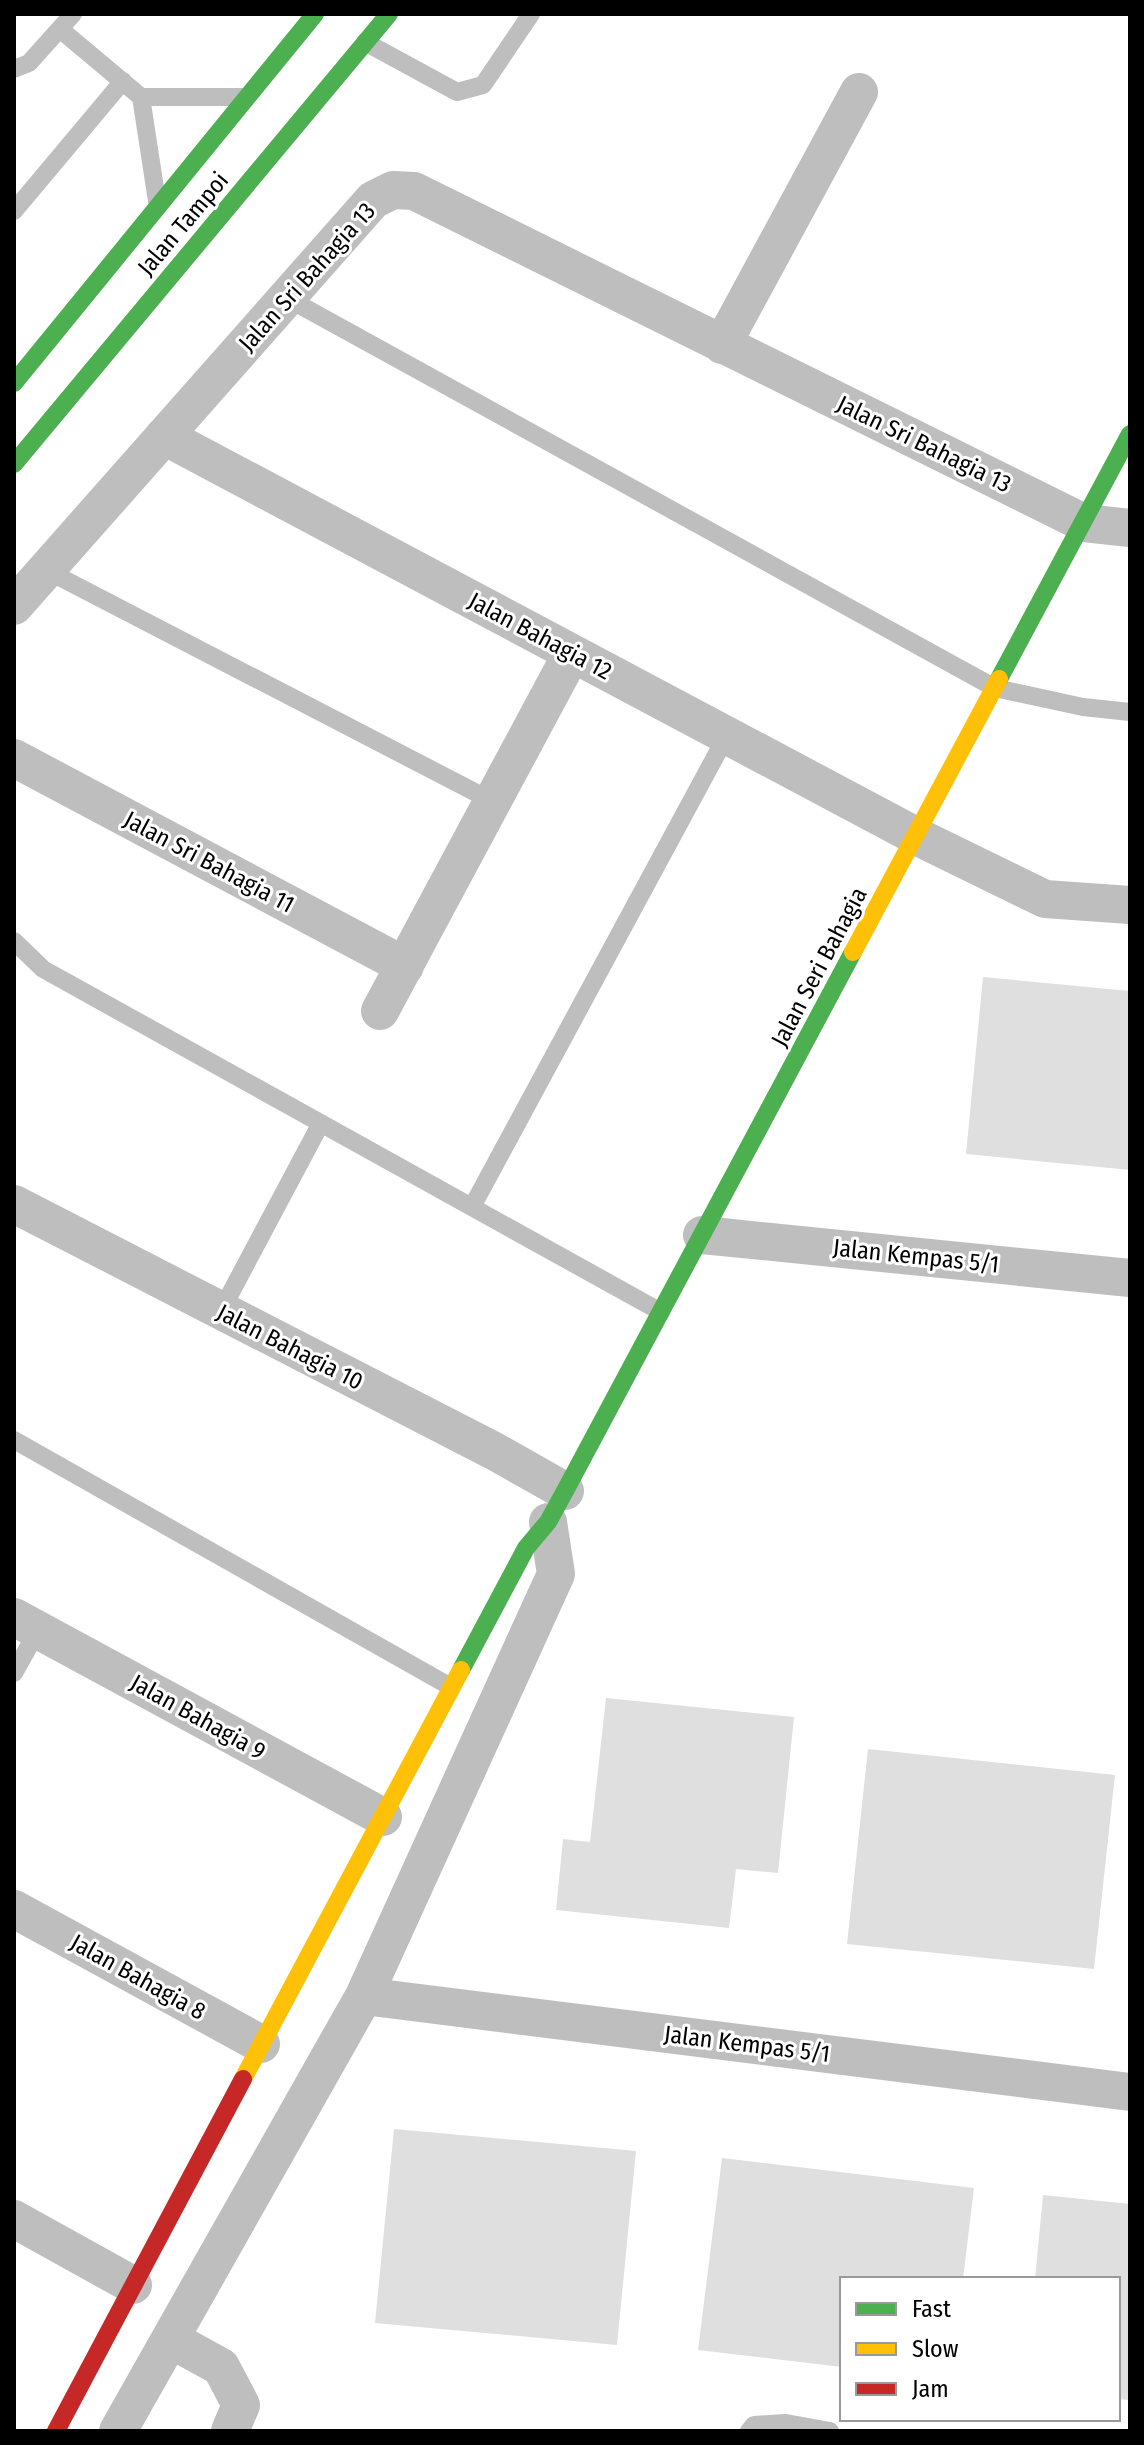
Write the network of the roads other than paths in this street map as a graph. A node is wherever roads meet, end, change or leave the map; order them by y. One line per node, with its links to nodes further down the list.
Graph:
1 (73, 14): 5 (lane)
2 (315, 14): 11 (street, Jalan Tampoi)
3 (389, 14): 6 (street, Jalan Tampoi)
4 (531, 14): 6 (lane)
5 (61, 30): 7 (lane); 8 (lane)
6 (365, 42): 19 (street, Jalan Tampoi)
7 (14, 69)
8 (123, 81): 10 (lane); 13 (lane)
9 (859, 92): 15 (street)
10 (141, 97): 11 (lane); 12 (lane)
11 (249, 97): 12 (street, Jalan Tampoi)
12 (157, 206): 16 (street, Jalan Tampoi)
13 (14, 211)
14 (287, 298): 15 (street, Jalan Sri Bahagia 13); 18 (street, Jalan Sri Bahagia 13); 25 (lane)
15 (722, 345): 20 (street, Jalan Sri Bahagia 13)
16 (14, 383)
17 (1130, 434): 20 (street, Jalan Seri Bahagia)
18 (164, 436): 22 (street, Jalan Sri Bahagia 13); 24 (street, Jalan Bahagia 12)
19 (14, 464)
20 (1084, 523): 21 (street, Jalan Sri Bahagia 13); 25 (street, Jalan Seri Bahagia)
21 (1130, 528)
22 (46, 570): 23 (street, Jalan Sri Bahagia 13); 29 (lane)
23 (14, 606)
24 (572, 653): 27 (street, Jalan Bahagia 12); 29 (street)
25 (995, 688): 26 (lane); 30 (street, Jalan Seri Bahagia)
26 (1130, 712)
27 (727, 735): 30 (street, Jalan Bahagia 12); 37 (lane)
28 (14, 758): 33 (street, Jalan Sri Bahagia 11)
29 (492, 801): 33 (street)
30 (916, 836): 31 (street, Jalan Bahagia 12); 38 (street, Jalan Seri Bahagia)
31 (1130, 905)
32 (14, 941): 35 (lane)
33 (405, 966): 34 (street)
34 (380, 1011)
35 (321, 1123): 37 (lane); 40 (lane)
36 (14, 1204): 40 (street, Jalan Bahagia 10)
37 (472, 1207): 41 (lane)
38 (702, 1235): 39 (street, Jalan Kempas 5/1); 41 (street, Jalan Seri Bahagia)
39 (1130, 1278)
40 (221, 1311): 43 (street, Jalan Bahagia 10)
41 (661, 1312): 43 (street, Jalan Seri Bahagia)
42 (14, 1440): 46 (lane)
43 (557, 1507): 46 (street, Jalan Seri Bahagia); 49 (street)
44 (26, 1623): 45 (lane); 47 (street, Jalan Bahagia 9)
45 (14, 1673)
46 (451, 1687): 47 (street, Jalan Seri Bahagia)
47 (383, 1817): 50 (street, Jalan Seri Bahagia)
48 (14, 1909): 50 (street, Jalan Bahagia 8)
49 (364, 1996): 51 (street, Jalan Kempas 5/1); 54 (street)
50 (261, 2044): 53 (street, Jalan Seri Bahagia)
51 (1130, 2092)
52 (14, 2219): 53 (street)
53 (133, 2285): 55 (street, Jalan Seri Bahagia)
54 (170, 2339): 56 (street); 57 (street)
55 (56, 2431)
56 (118, 2431)
57 (230, 2431)
58 (749, 2431): 59 (lane)
59 (830, 2431)

